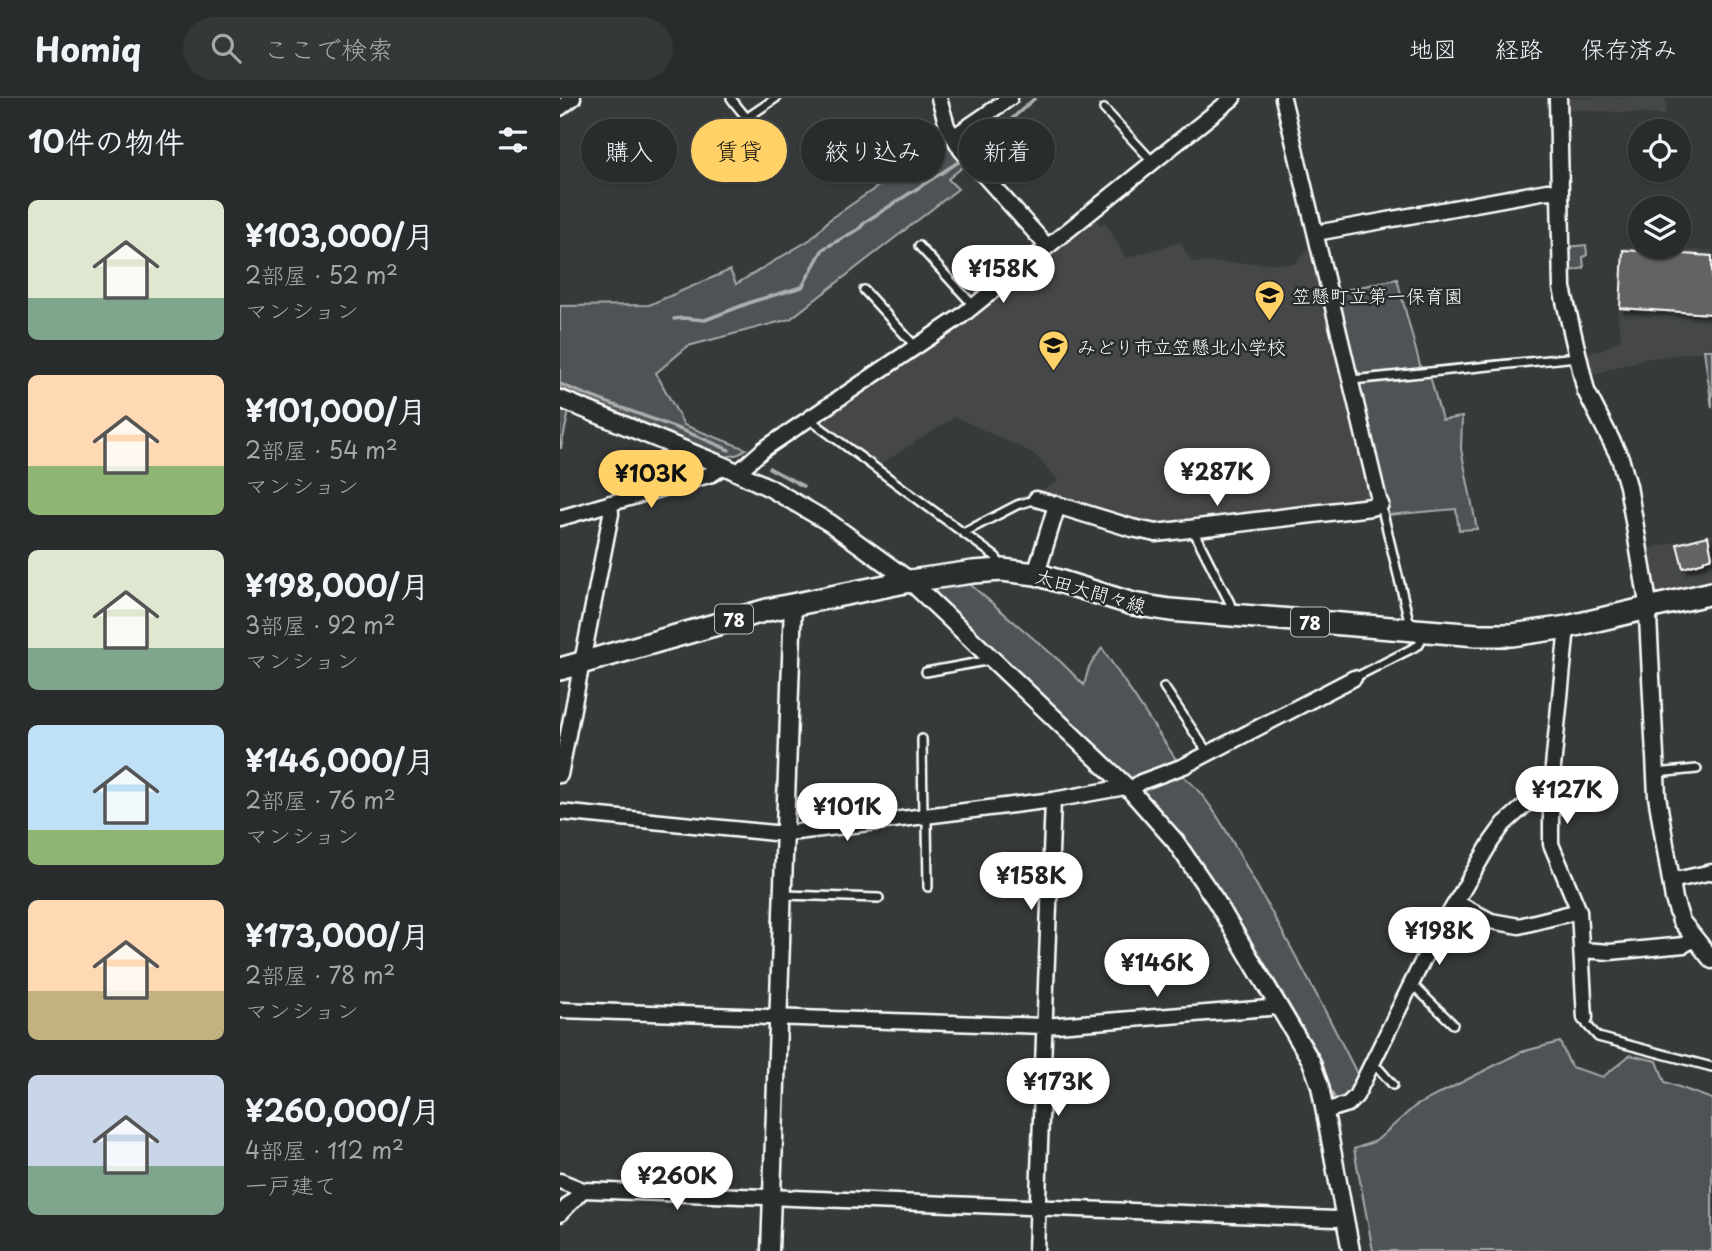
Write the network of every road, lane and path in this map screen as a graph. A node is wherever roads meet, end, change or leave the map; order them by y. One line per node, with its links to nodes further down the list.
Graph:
1 (573, 98): 9 (street)
2 (731, 98): 11 (lane)
3 (776, 98): 11 (lane)
4 (939, 98): 12 (street)
5 (1010, 98): 12 (street)
6 (1233, 98): 13 (street)
7 (1283, 98): 15 (street)
8 (1558, 98): 14 (street)
9 (560, 108)
10 (1104, 109): 13 (lane)
11 (748, 117)
12 (953, 137): 17 (street)
13 (1153, 162): 17 (street)
14 (1560, 192): 15 (street); 21 (street)
15 (1316, 233): 22 (street)
16 (919, 246): 19 (lane)
17 (1047, 246): 19 (street)
18 (864, 290): 20 (lane)
19 (974, 306): 20 (street)
20 (916, 347): 24 (street)
21 (1577, 357): 22 (lane); 38 (street)
22 (1352, 380): 28 (street)
23 (560, 399): 25 (street)
24 (809, 419): 25 (street); 32 (lane)
25 (731, 469): 27 (street); 35 (street)
26 (1035, 499): 29 (street); 32 (lane)
27 (610, 503): 30 (street); 43 (street)
28 (1380, 504): 31 (street); 41 (lane)
29 (1057, 505): 31 (street); 34 (street)
30 (560, 518)
31 (1193, 529): 39 (lane)
32 (963, 533): 33 (lane)
33 (1002, 570): 34 (main road, 太田大間々線 / 78); 35 (main road, 太田大間々線 / 78)
34 (1036, 574): 39 (main road, 太田大間々線 / 78)
35 (910, 581): 37 (main road, 太田大間々線 / 78); 42 (street)
36 (1712, 593): 38 (main road, 太田大間々線 / 78)
37 (793, 604): 43 (main road, 太田大間々線 / 78); 58 (street)
38 (1648, 609): 40 (main road, 太田大間々線 / 78); 51 (street)
39 (1232, 615): 41 (main road, 太田大間々線 / 78)
40 (1567, 628): 41 (main road, 太田大間々線 / 78); 53 (street)
41 (1417, 630): 46 (lane)
42 (992, 660): 45 (lane); 54 (street)
43 (581, 663): 44 (main road, 太田大間々線 / 78); 52 (street)
44 (560, 669)
45 (926, 672)
46 (1354, 678): 49 (street)
47 (1164, 687): 49 (lane)
48 (922, 739): 57 (lane)
49 (1208, 754): 54 (street)
50 (1697, 769): 51 (lane)
51 (1656, 773): 60 (street)
52 (560, 775)
53 (1551, 787): 64 (street); 65 (street)
54 (1127, 788): 55 (street); 70 (street)
55 (1053, 800): 57 (street); 75 (street)
56 (560, 812): 58 (street)
57 (923, 816): 58 (street); 61 (lane)
58 (786, 832): 62 (street)
59 (1712, 872): 60 (street)
60 (1671, 881): 66 (street)
61 (928, 887)
62 (783, 895): 63 (lane); 72 (street)
63 (879, 898)
64 (1457, 903): 65 (street); 69 (street)
65 (1579, 912): 67 (street)
66 (1693, 938): 67 (street); 68 (street)
67 (1582, 950): 73 (street)
68 (1712, 960)
69 (1410, 986): 74 (lane); 76 (street)
70 (1278, 1004): 75 (street); 79 (street)
71 (560, 1010): 72 (street)
72 (778, 1017): 75 (street); 82 (street)
73 (1585, 1018): 77 (lane)
74 (1454, 1024)
75 (1044, 1026): 83 (street)
76 (1371, 1066): 78 (lane); 79 (street)
77 (1712, 1067)
78 (1393, 1085)
79 (1325, 1111): 85 (street)
80 (560, 1181): 81 (street)
81 (583, 1190): 82 (street); 84 (street)
82 (772, 1198): 83 (street); 86 (street)
83 (1037, 1209): 85 (street); 87 (street)
84 (560, 1214)
85 (1345, 1217): 88 (street)
86 (770, 1251)
87 (1036, 1251)
88 (1351, 1251)

